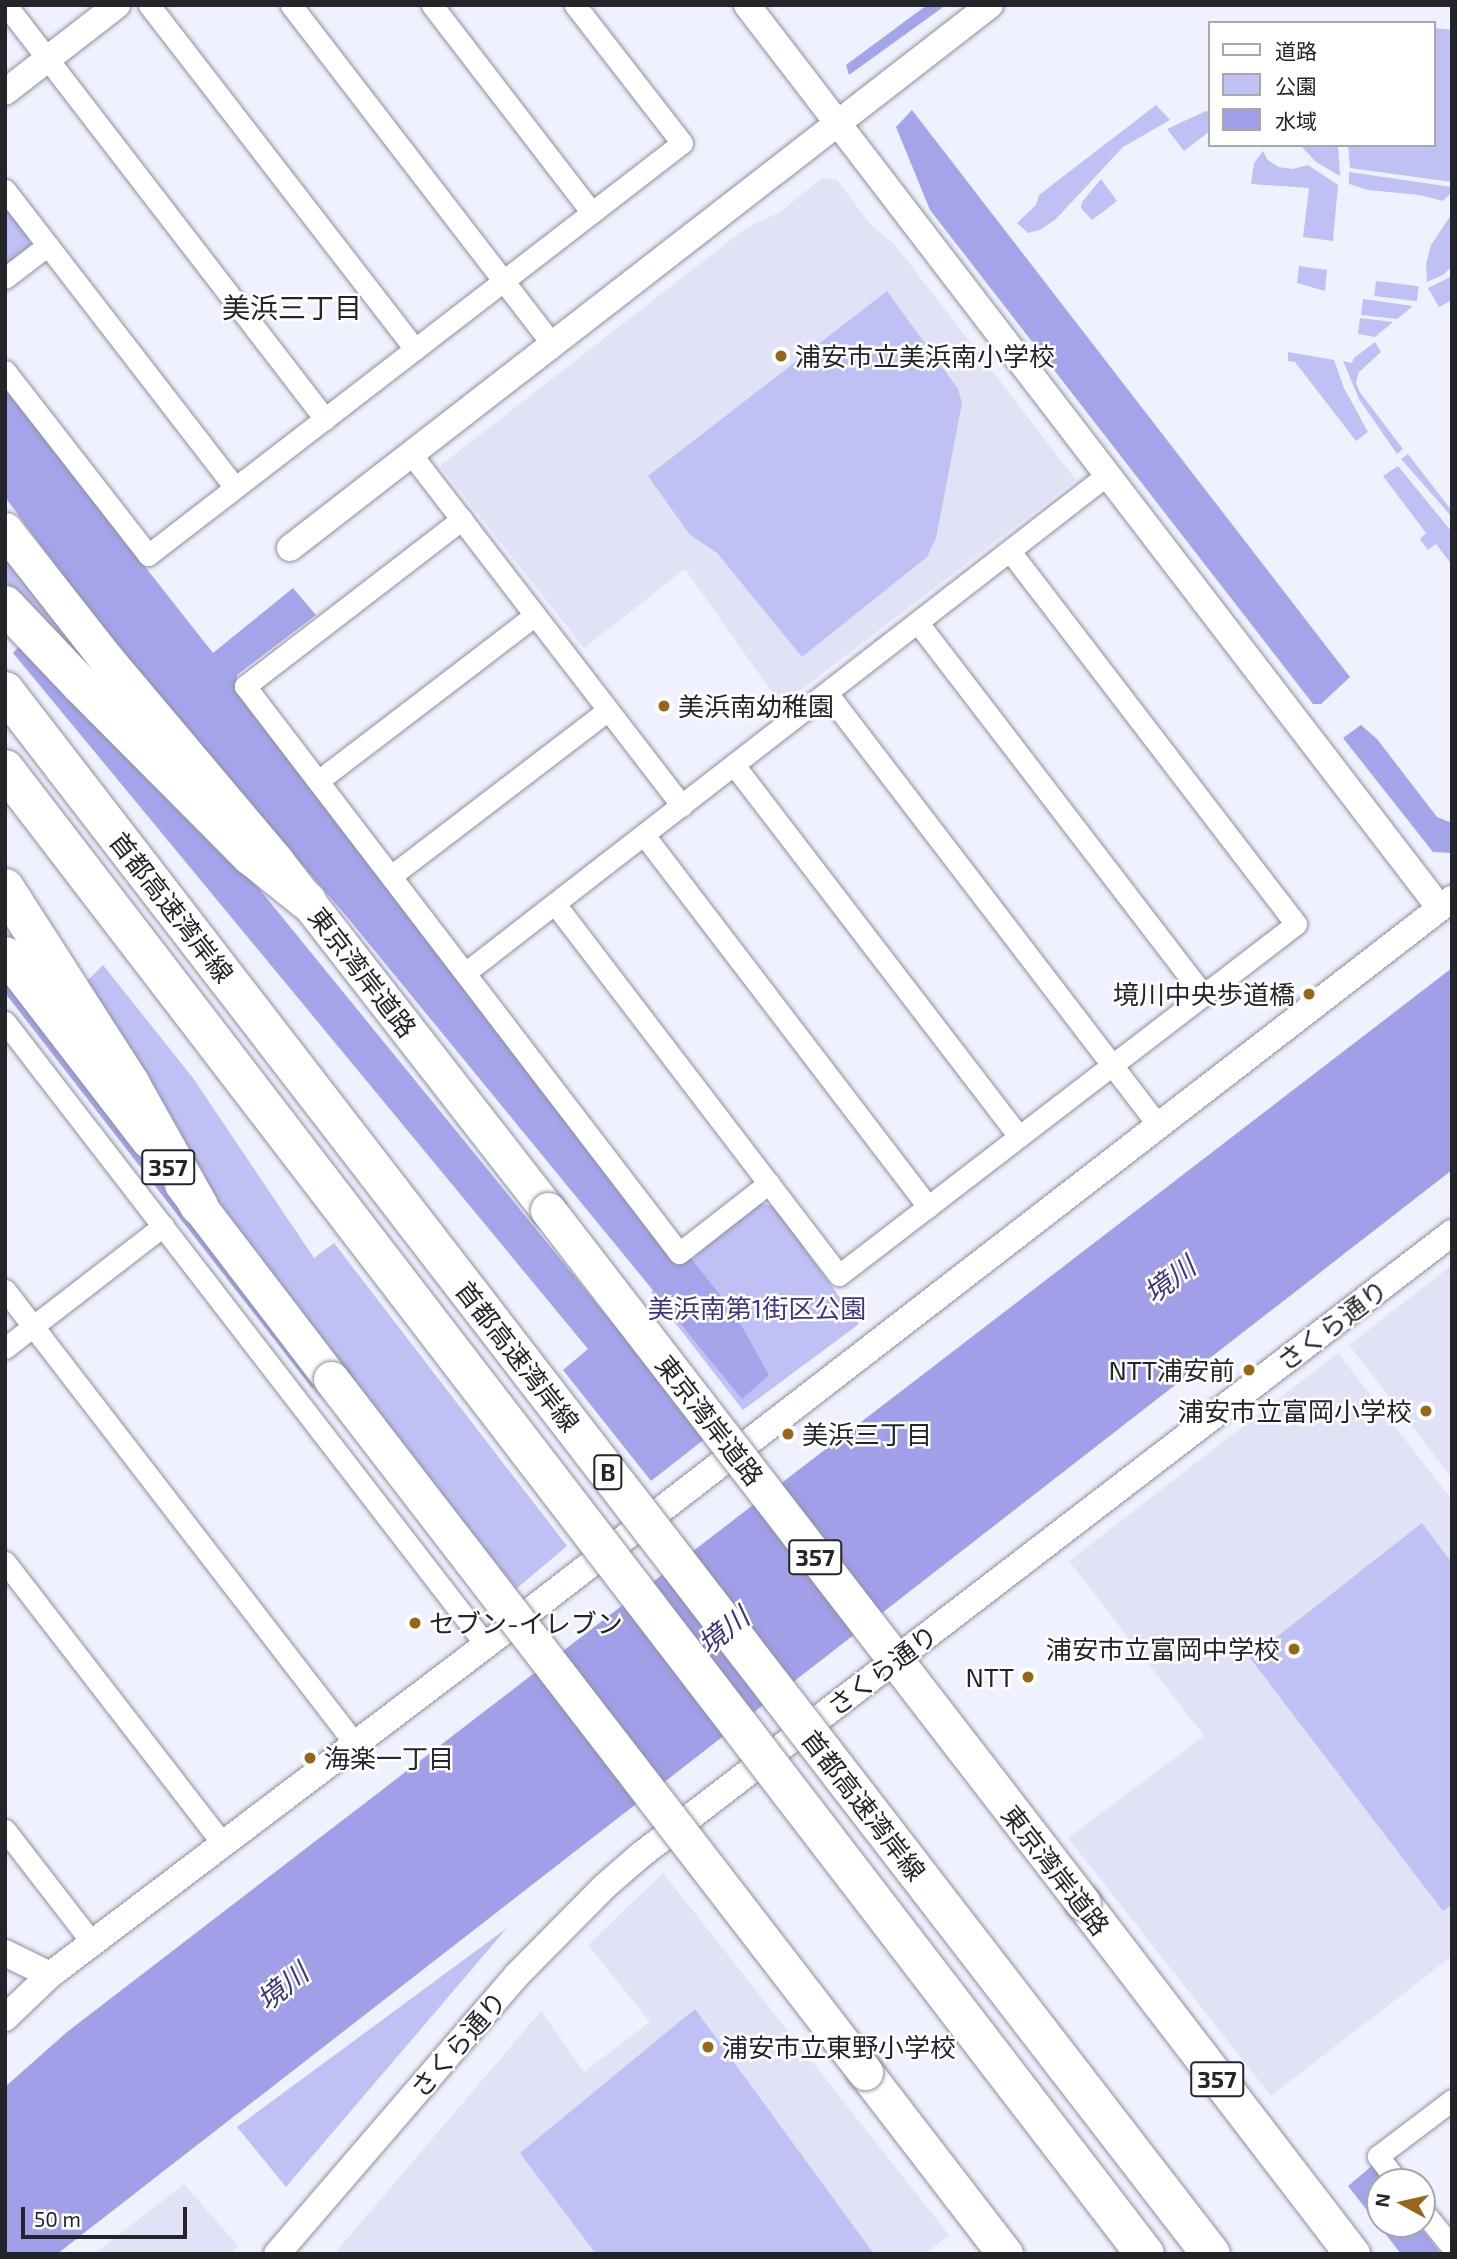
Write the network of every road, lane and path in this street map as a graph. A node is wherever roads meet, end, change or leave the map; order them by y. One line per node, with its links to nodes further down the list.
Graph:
1 (6, 5): 9 (street)
2 (117, 5): 9 (street)
3 (149, 5): 18 (street)
4 (291, 5): 16 (street)
5 (432, 5): 13 (street)
6 (575, 5): 13 (street)
7 (747, 5): 11 (street)
8 (990, 5): 11 (street)
9 (47, 59): 10 (street); 20 (street)
10 (5, 92)
11 (838, 124): 17 (street); 22 (street)
12 (5, 190): 14 (street)
13 (592, 213): 16 (street)
14 (48, 245): 15 (street); 23 (street)
15 (5, 278)
16 (505, 279): 17 (street); 18 (street)
17 (553, 345): 21 (street)
18 (415, 349): 20 (street)
19 (5, 370): 23 (street)
20 (325, 419): 23 (street)
21 (411, 454): 24 (street); 26 (street)
22 (1108, 474): 27 (street); 42 (street)
23 (235, 488)
24 (462, 519): 29 (street); 36 (street)
25 (5, 530): 41 (highway, 東京湾岸道路 / 357)
26 (290, 548)
27 (1010, 551): 30 (street); 46 (street)
28 (5, 604): 41 (highway)
29 (535, 615): 33 (street); 36 (street)
30 (918, 623): 32 (street); 46 (street)
31 (5, 691): 75 (highway, 首都高速湾岸線 / B, bridge)
32 (827, 693): 34 (street); 48 (street)
33 (608, 710): 37 (street); 39 (street)
34 (734, 765): 37 (street); 50 (street)
35 (5, 769): 74 (highway, 首都高速湾岸線 / B, bridge)
36 (318, 781): 39 (street)
37 (681, 806): 38 (street)
38 (644, 835): 43 (street); 53 (street)
39 (391, 876): 45 (street)
40 (5, 888): 52 (highway)
41 (307, 901): 76 (highway, 東京湾岸道路 / 357, bridge)
42 (1446, 903): 49 (street)
43 (555, 904): 45 (street); 51 (street)
44 (5, 954): 52 (highway, 357)
45 (465, 973): 51 (street)
46 (1203, 995): 48 (street)
47 (5, 1022): 54 (street)
48 (1112, 1065): 49 (street); 50 (street)
49 (1157, 1125): 60 (street)
50 (1019, 1136): 53 (street)
51 (769, 1183): 53 (street)
52 (198, 1206): 73 (highway, 357, bridge)
53 (928, 1207)
54 (163, 1226): 57 (street); 60 (street)
55 (1452, 1233): 72 (street, さくら通り)
56 (5, 1290): 57 (street)
57 (33, 1326): 58 (street); 61 (street)
58 (5, 1348)
59 (5, 1562): 63 (street)
60 (486, 1645): 61 (street)
61 (356, 1745): 63 (street)
62 (5, 1830): 64 (street)
63 (224, 1845): 64 (street)
64 (93, 1944): 66 (street)
65 (5, 1953): 66 (street)
66 (50, 1975): 67 (street)
67 (5, 2018)
68 (1452, 2100): 69 (street)
69 (1387, 2168)
70 (1436, 2227): 71 (street)
71 (1452, 2247)
72 (278, 2254)
73 (1006, 2254)
74 (1145, 2254)
75 (1211, 2254)
76 (1352, 2254)

